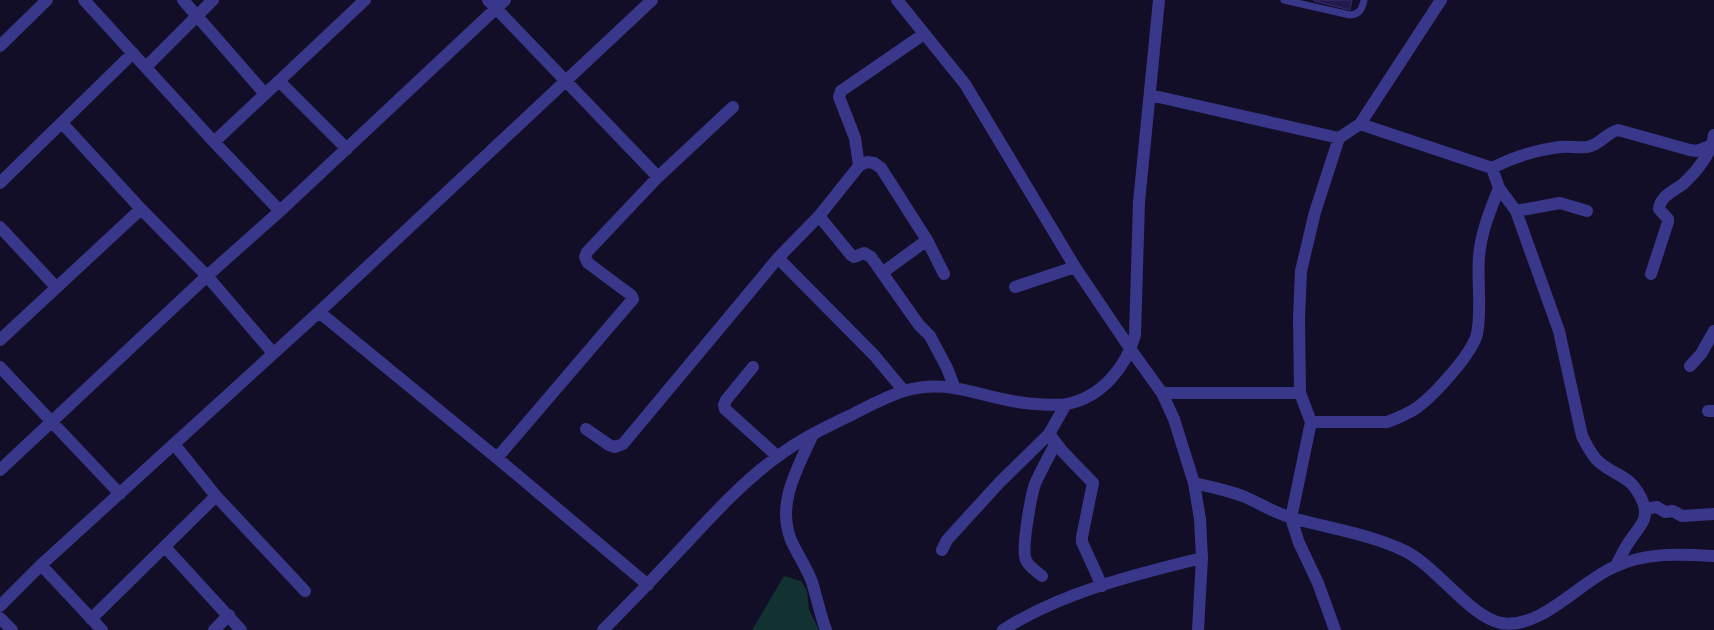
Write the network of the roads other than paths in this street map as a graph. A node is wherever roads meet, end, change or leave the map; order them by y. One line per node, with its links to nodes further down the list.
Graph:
1 (47, 0): 15 (street)
2 (84, 0): 16 (street)
3 (183, 0): 13 (street)
4 (213, 0): 13 (street)
5 (365, 0): 18 (street)
6 (652, 0): 19 (street)
7 (897, 0): 14 (street)
8 (1159, 0): 21 (street)
9 (1284, 0): 10 (lane)
10 (1364, 0)
11 (1442, 0): 24 (street)
12 (496, 3): 19 (street); 28 (street)
13 (197, 16): 17 (street); 20 (street)
14 (924, 34): 29 (street); 42 (street)
15 (0, 46)
16 (133, 53): 17 (street); 23 (street)
17 (146, 67): 27 (street)
18 (279, 81): 20 (street); 28 (street)
19 (566, 81): 31 (street); 49 (street)
20 (265, 94): 27 (street)
21 (1150, 95): 25 (street); 52 (street)
22 (733, 107): 31 (street)
23 (62, 122): 32 (street); 34 (street)
24 (1360, 124): 25 (street); 30 (street)
25 (1339, 138): 60 (street)
26 (1714, 141): 30 (street); 45 (street)
27 (214, 142): 37 (street)
28 (347, 149): 37 (street)
29 (859, 166): 38 (street); 40 (street)
30 (1492, 168): 33 (street)
31 (658, 177): 69 (street)
32 (0, 183)
33 (1499, 188): 35 (street); 63 (street)
34 (142, 209): 46 (street); 47 (street)
35 (1516, 210): 36 (street); 74 (street)
36 (1587, 211)
37 (280, 212): 46 (street)
38 (819, 216): 41 (street); 43 (street)
39 (0, 227): 47 (street)
40 (927, 240): 43 (street); 44 (street)
41 (778, 258): 58 (street); 64 (street)
42 (1075, 267): 48 (street); 52 (street)
43 (882, 273): 57 (street)
44 (944, 274)
45 (1651, 274)
46 (207, 276): 53 (street); 62 (street)
47 (56, 287): 51 (street)
48 (1015, 287)
49 (318, 312): 53 (street); 69 (street)
50 (1714, 332): 54 (street)
51 (0, 340)
52 (1130, 350): 59 (street); 61 (street)
53 (273, 353): 67 (street)
54 (1690, 366)
55 (0, 367): 62 (street)
56 (753, 367): 68 (street)
57 (954, 386): 58 (street); 61 (street)
58 (904, 391): 65 (street)
59 (1162, 393): 60 (street); 71 (street)
60 (1300, 393): 63 (street)
61 (1066, 404): 66 (street)
62 (51, 422): 70 (street); 72 (street)
63 (1311, 422): 76 (street)
64 (586, 429)
65 (813, 434): 68 (street); 96 (street)
66 (1052, 438): 78 (street); 83 (street); 85 (street)
67 (174, 444): 72 (street); 73 (street)
68 (777, 456): 84 (street)
69 (497, 458): 84 (street)
70 (0, 470)
71 (1194, 483): 76 (street); 80 (street)
72 (120, 494): 81 (street)
73 (216, 496): 77 (street); 86 (street)
74 (1645, 508): 75 (street); 82 (street)
75 (1714, 514)
76 (1291, 518): 82 (street); 99 (street)
77 (165, 547): 88 (street); 90 (street)
78 (942, 550)
79 (1714, 556): 82 (street)
80 (1202, 558): 85 (street); 98 (street)
81 (41, 565): 87 (street); 90 (street)
82 (1616, 566)
83 (1042, 576)
84 (648, 585): 91 (street)
85 (1102, 586): 97 (street)
86 (305, 592)
87 (0, 606)
88 (229, 615): 94 (street); 95 (street)
89 (0, 618): 92 (street)
90 (91, 619): 93 (street)
91 (605, 629)
92 (12, 630)
93 (102, 630)
94 (214, 630)
95 (241, 630)
96 (826, 630)
97 (1003, 630)
98 (1198, 630)
99 (1335, 630)

